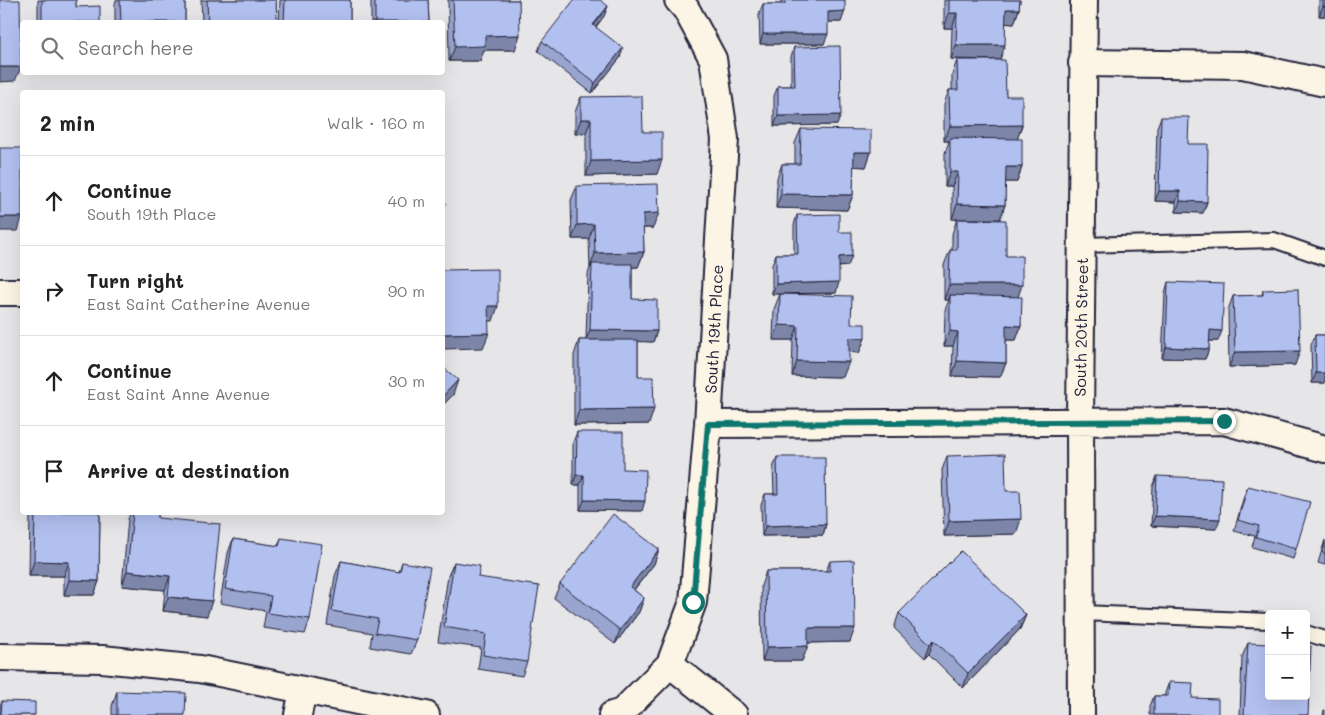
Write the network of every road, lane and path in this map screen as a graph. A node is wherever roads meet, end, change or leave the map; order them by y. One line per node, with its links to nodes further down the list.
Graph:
1 (678, 0): 10 (street, South 19th Place)
2 (1084, 0): 3 (street, South 20th Street)
3 (1082, 63): 4 (street); 5 (street, South 20th Street)
4 (1325, 83)
5 (1081, 245): 6 (lane); 9 (street, South 20th Street)
6 (1325, 258)
7 (0, 292): 8 (street)
8 (20, 292)
9 (1080, 421): 10 (street); 11 (street); 12 (street, South 20th Street)
10 (708, 424): 17 (street, South 19th Place)
11 (1325, 449)
12 (1082, 613): 13 (lane); 23 (street, South 20th Street)
13 (1265, 620)
14 (1310, 634): 15 (lane)
15 (1325, 639)
16 (0, 658): 18 (street)
17 (670, 664): 21 (street); 22 (street)
18 (303, 690): 19 (street); 20 (street)
19 (298, 715)
20 (426, 715)
21 (612, 715)
22 (734, 715)
23 (1082, 715)

